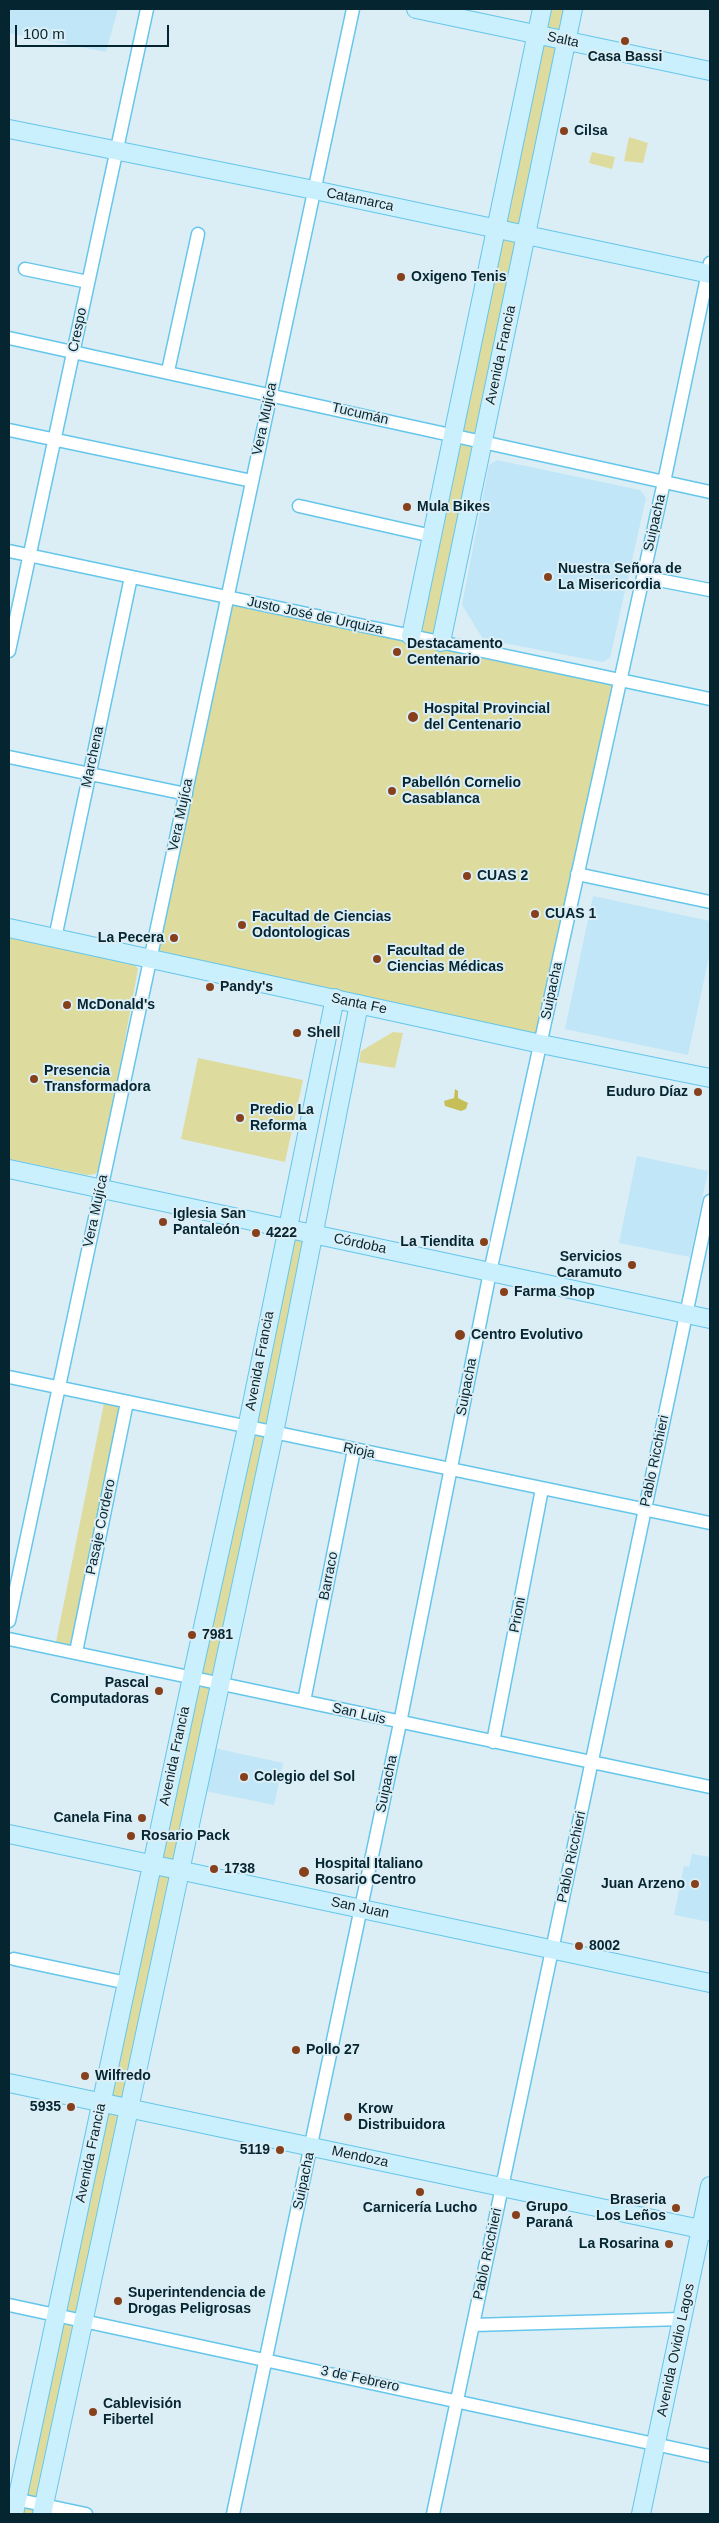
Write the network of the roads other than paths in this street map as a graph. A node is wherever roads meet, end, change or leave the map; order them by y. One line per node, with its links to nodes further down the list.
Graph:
1 (146, 9): 10 (street, Crespo)
2 (353, 9): 11 (street, Vera Mujíca)
3 (416, 9): 6 (main road, Salta)
4 (542, 9): 6 (main road)
5 (573, 9): 7 (main road, Avenida Francia)
6 (536, 34): 7 (main road, Salta); 12 (main road)
7 (566, 40): 8 (main road, Salta); 14 (main road, Avenida Francia)
8 (710, 71)
9 (9, 129): 10 (main road, Catamarca)
10 (116, 152): 11 (main road, Catamarca); 17 (street, Crespo)
11 (314, 190): 12 (main road, Catamarca); 21 (street, Vera Mujíca)
12 (495, 228): 14 (main road, Catamarca); 23 (main road)
13 (198, 234): 20 (street)
14 (526, 235): 16 (main road, Catamarca); 25 (main road, Avenida Francia)
15 (25, 269): 17 (street)
16 (710, 270): 27 (street, Suipacha)
17 (88, 282): 19 (street, Crespo)
18 (9, 338): 19 (street, Tucumán)
19 (73, 351): 20 (street, Tucumán); 24 (street, Crespo)
20 (168, 371): 21 (street, Tucumán)
21 (271, 393): 23 (street, Tucumán); 26 (street, Vera Mujíca)
22 (9, 430): 24 (street)
23 (452, 436): 25 (street, Tucumán); 30 (main road)
24 (54, 439): 26 (street); 32 (street, Crespo)
25 (483, 443): 27 (street, Tucumán); 38 (main road, Avenida Francia)
26 (252, 481): 36 (street, Vera Mujíca)
27 (664, 482): 28 (street, Tucumán); 34 (street, Suipacha)
28 (710, 492)
29 (299, 506): 30 (street)
30 (432, 536): 37 (main road)
31 (9, 550): 32 (street, Justo José de Urquiza)
32 (29, 555): 33 (street, Justo José de Urquiza); 39 (street, Crespo)
33 (131, 577): 36 (street, Justo José de Urquiza); 43 (street, Marchena)
34 (643, 577): 35 (street); 40 (street, Suipacha)
35 (710, 590)
36 (227, 598): 37 (street, Justo José de Urquiza); 44 (street, Vera Mujíca)
37 (411, 636): 38 (street, Justo José de Urquiza)
38 (441, 642): 40 (street, Justo José de Urquiza)
39 (9, 651)
40 (620, 679): 41 (street, Justo José de Urquiza); 45 (street, Suipacha)
41 (710, 698)
42 (9, 756): 43 (street)
43 (90, 774): 44 (street); 48 (street, Marchena)
44 (186, 794): 49 (street, Vera Mujíca)
45 (577, 874): 46 (street); 52 (street, Suipacha)
46 (710, 902)
47 (9, 928): 48 (main road, Santa Fe)
48 (55, 938): 49 (main road, Santa Fe)
49 (150, 958): 50 (main road, Santa Fe); 55 (street, Vera Mujíca)
50 (334, 998): 51 (main road, Santa Fe); 57 (main road, Avenida Francia)
51 (359, 1004): 52 (main road, Santa Fe); 58 (main road, Avenida Francia)
52 (541, 1044): 53 (main road, Santa Fe); 59 (street, Suipacha)
53 (710, 1078)
54 (9, 1169): 55 (main road, Córdoba)
55 (101, 1189): 57 (main road, Córdoba); 63 (street, Vera Mujíca)
56 (710, 1201): 60 (street, Pablo Ricchieri)
57 (287, 1228): 58 (main road, Córdoba); 65 (main road, Avenida Francia)
58 (312, 1234): 59 (main road, Córdoba); 66 (main road, Avenida Francia)
59 (490, 1272): 60 (main road, Córdoba); 68 (street, Suipacha)
60 (686, 1314): 61 (main road, Córdoba); 70 (street, Pablo Ricchieri)
61 (710, 1319)
62 (9, 1377): 63 (street, Rioja)
63 (58, 1387): 64 (street, Rioja); 72 (street, Vera Mujíca)
64 (127, 1402): 65 (street, Rioja); 74 (street, Pasaje Cordero)
65 (247, 1428): 66 (street, Rioja); 75 (main road, Avenida Francia)
66 (274, 1433): 67 (street, Rioja); 76 (main road, Avenida Francia)
67 (354, 1450): 68 (street, Rioja); 77 (street, Barraco)
68 (451, 1470): 69 (street, Rioja); 78 (street, Suipacha)
69 (542, 1488): 70 (street, Rioja); 79 (street, Prioni)
70 (645, 1510): 71 (street, Rioja); 80 (street, Pablo Ricchieri)
71 (710, 1523)
72 (9, 1621)
73 (9, 1639): 74 (street, San Luis)
74 (76, 1652): 75 (street, San Luis)
75 (192, 1676): 76 (street, San Luis); 83 (main road, Avenida Francia)
76 (219, 1682): 77 (street, San Luis); 84 (main road, Avenida Francia)
77 (304, 1701): 78 (street, San Luis)
78 (400, 1723): 79 (street, San Luis); 85 (street, Suipacha)
79 (493, 1742): 80 (street, San Luis)
80 (592, 1762): 81 (street, San Luis); 86 (street, Pablo Ricchieri)
81 (710, 1787)
82 (9, 1834): 83 (main road, San Juan)
83 (152, 1864): 84 (main road, San Juan); 88 (main road, Avenida Francia)
84 (179, 1870): 85 (main road, San Juan); 92 (main road, Avenida Francia)
85 (360, 1908): 86 (main road, San Juan); 93 (street, Suipacha)
86 (552, 1949): 89 (main road, San Juan); 95 (street, Pablo Ricchieri)
87 (14, 1958): 88 (street)
88 (127, 1983): 91 (main road, Avenida Francia)
89 (710, 1983)
90 (9, 2083): 91 (main road, Mendoza)
91 (102, 2102): 92 (main road, Mendoza); 98 (main road, Avenida Francia)
92 (129, 2108): 93 (main road, Mendoza); 100 (main road, Avenida Francia)
93 (311, 2147): 95 (main road, Mendoza); 102 (street, Suipacha)
94 (710, 2186): 96 (main road, Avenida Ovidio Lagos)
95 (502, 2187): 96 (main road, Mendoza); 101 (street, Pablo Ricchieri)
96 (706, 2230): 99 (main road, Avenida Ovidio Lagos)
97 (9, 2305): 98 (street, 3 de Febrero)
98 (56, 2315): 100 (street, 3 de Febrero); 106 (main road, Avenida Francia)
99 (682, 2319): 101 (street); 104 (main road, Avenida Ovidio Lagos)
100 (84, 2320): 102 (street, 3 de Febrero); 107 (main road, Avenida Francia)
101 (473, 2325): 103 (street, Pablo Ricchieri)
102 (266, 2359): 103 (street, 3 de Febrero); 109 (street, Suipacha)
103 (457, 2399): 104 (street, 3 de Febrero); 110 (street, Pablo Ricchieri)
104 (656, 2444): 105 (street, 3 de Febrero); 111 (main road, Avenida Ovidio Lagos)
105 (710, 2456)
106 (13, 2504): 107 (street)
107 (43, 2510): 108 (street)
108 (86, 2514)
109 (233, 2514)
110 (433, 2514)
111 (641, 2514)

